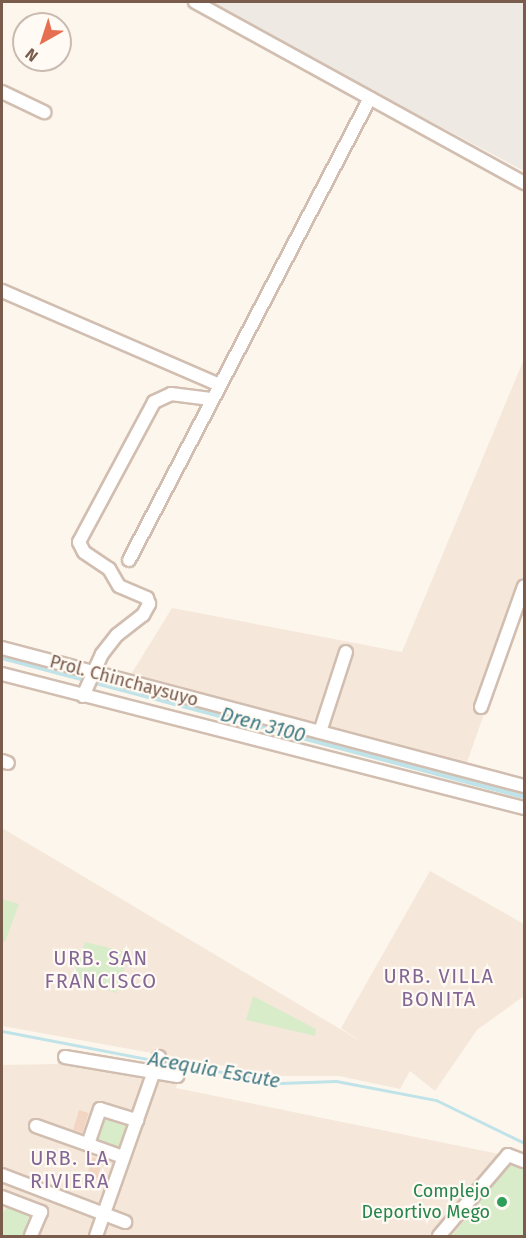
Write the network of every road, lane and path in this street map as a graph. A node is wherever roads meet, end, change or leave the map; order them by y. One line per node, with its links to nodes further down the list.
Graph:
1 (195, 2): 3 (street)
2 (2, 92): 4 (street)
3 (370, 98): 5 (street); 7 (street)
4 (44, 112)
5 (525, 183)
6 (2, 291): 7 (street)
7 (219, 385): 8 (street)
8 (212, 399): 9 (street); 14 (street)
9 (129, 560)
10 (525, 586): 15 (street)
11 (2, 648): 14 (street, Prol. Chinchaysuyo)
12 (346, 652): 16 (street)
13 (2, 674): 14 (street)
14 (87, 683): 16 (street, Prol. Chinchaysuyo); 18 (street)
15 (481, 708)
16 (320, 732): 17 (street, Prol. Chinchaysuyo)
17 (525, 786)
18 (525, 808)
19 (65, 1057): 20 (street)
20 (156, 1066): 21 (street); 22 (street)
21 (177, 1076)
22 (137, 1120): 24 (street); 25 (street)
23 (36, 1126): 24 (street)
24 (88, 1144): 25 (street)
25 (123, 1157): 30 (street)
26 (525, 1161): 34 (street)
27 (4, 1176): 28 (street); 30 (street)
28 (2, 1192)
29 (2, 1197): 32 (street)
30 (104, 1214): 31 (street); 33 (street)
31 (125, 1222)
32 (31, 1236)
33 (96, 1236)
34 (439, 1236)

